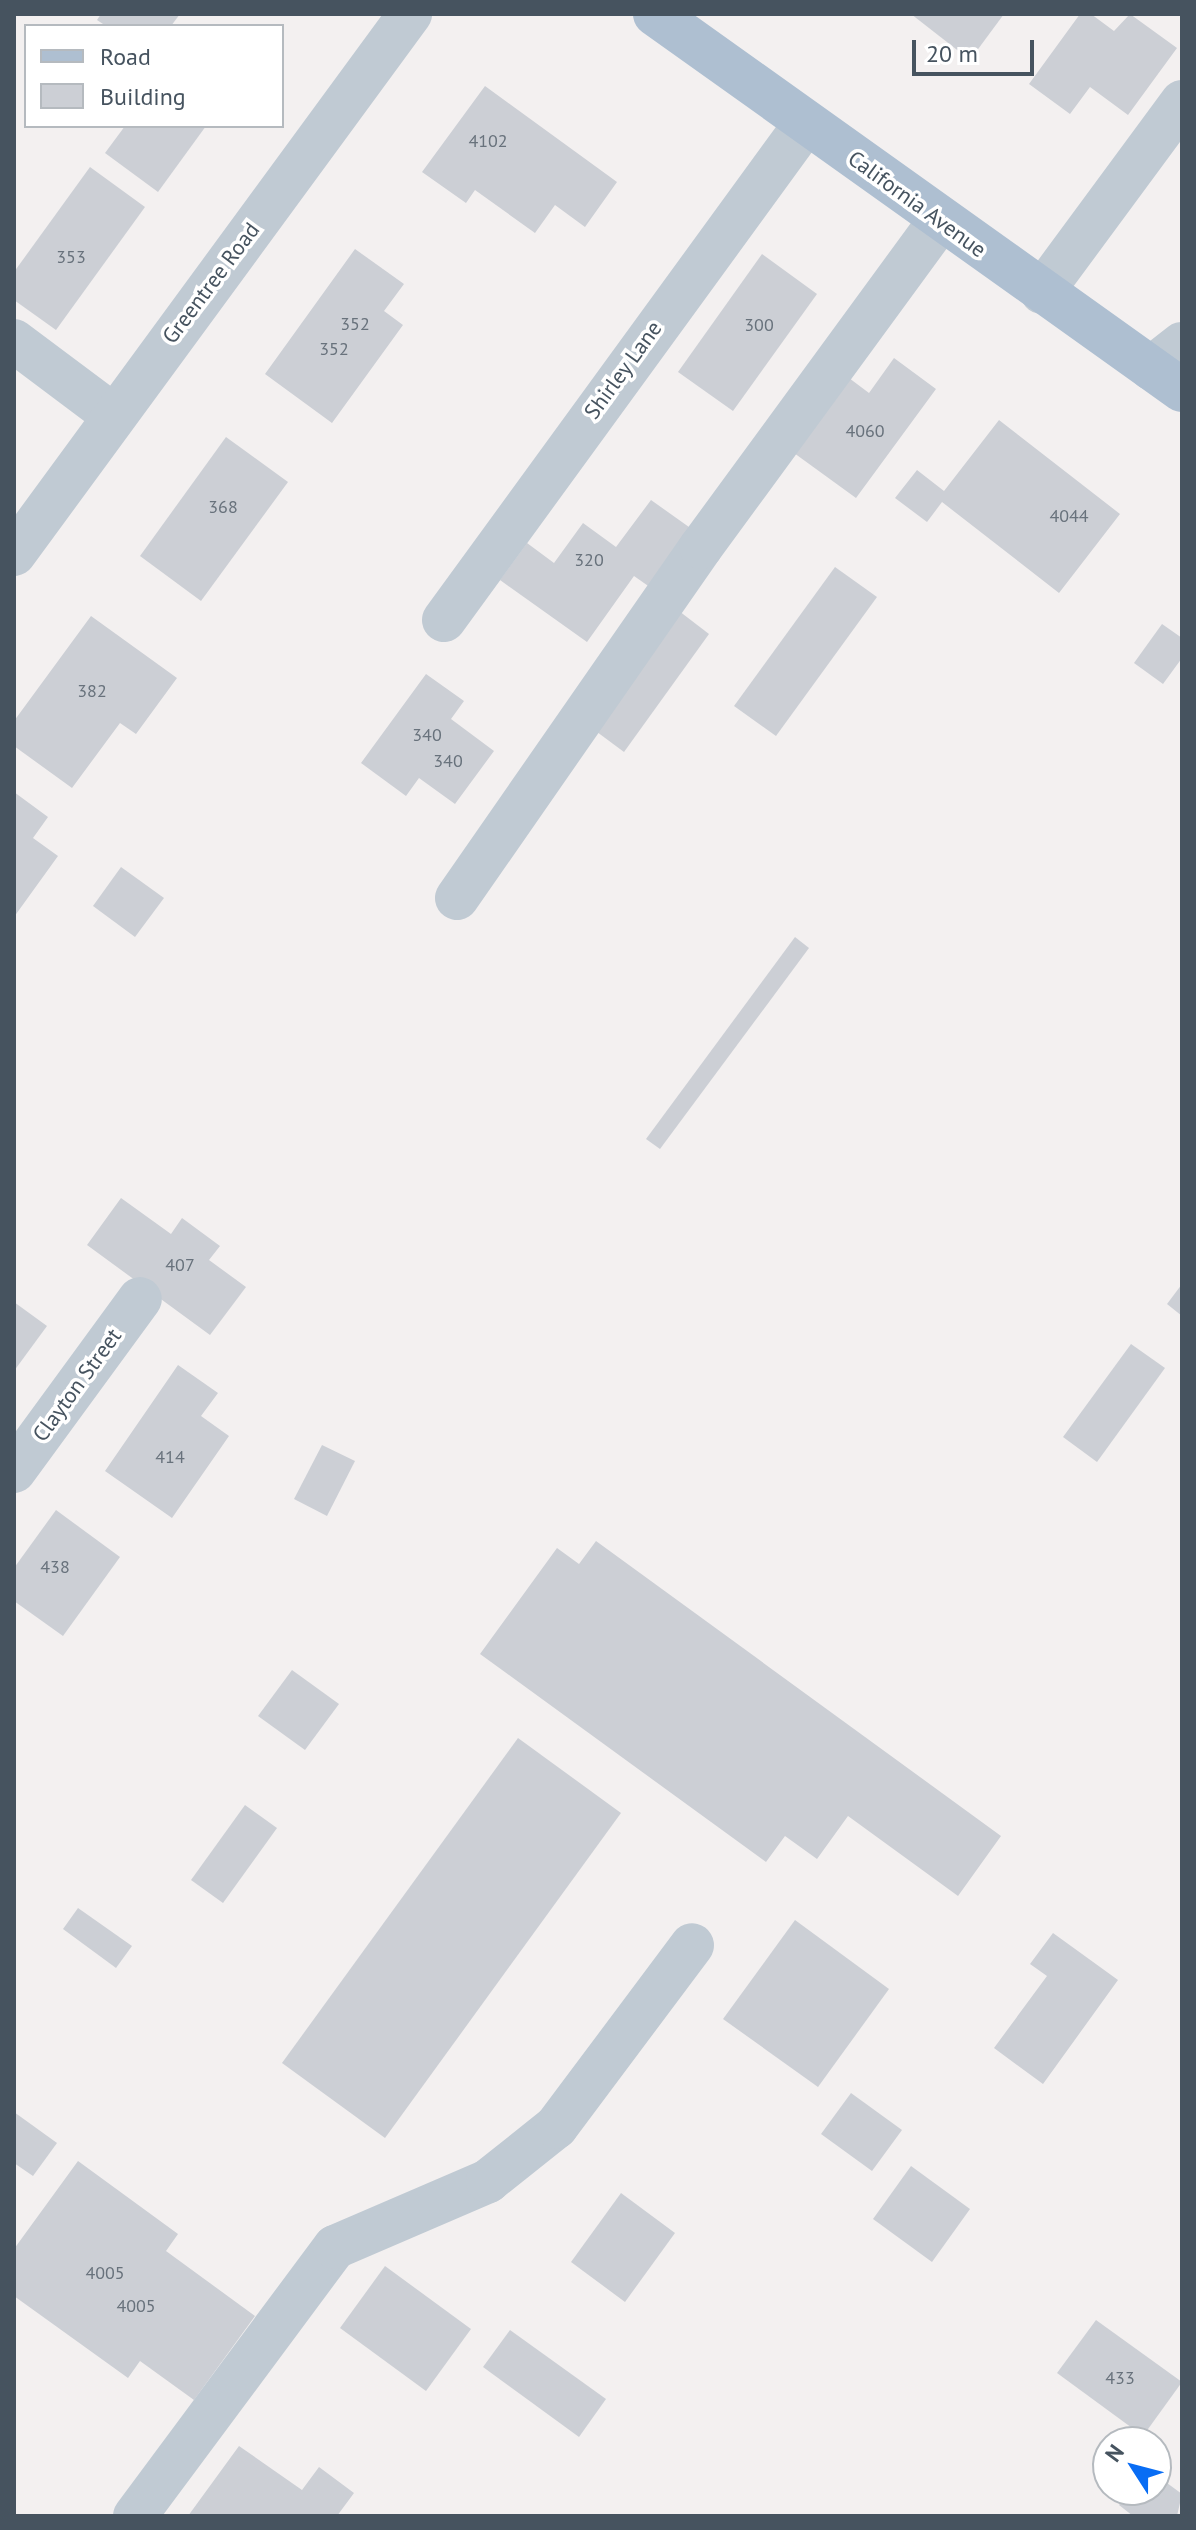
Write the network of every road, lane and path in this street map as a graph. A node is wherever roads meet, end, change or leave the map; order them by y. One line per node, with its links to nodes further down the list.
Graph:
1 (410, 14): 9 (street, Greentree Road)
2 (655, 14): 4 (main road, California Avenue)
3 (1182, 102): 6 (street)
4 (806, 123): 5 (main road, California Avenue); 11 (street, Shirley Lane)
5 (940, 221): 6 (main road, California Avenue); 12 (street)
6 (1042, 292): 8 (main road, California Avenue)
7 (14, 341): 9 (street)
8 (1172, 367)
9 (113, 415): 10 (street, Greentree Road)
10 (14, 554)
11 (444, 620)
12 (457, 898)
13 (140, 1299): 14 (street, Clayton Street)
14 (14, 1471)
15 (692, 1945): 16 (street)
16 (135, 2516)

